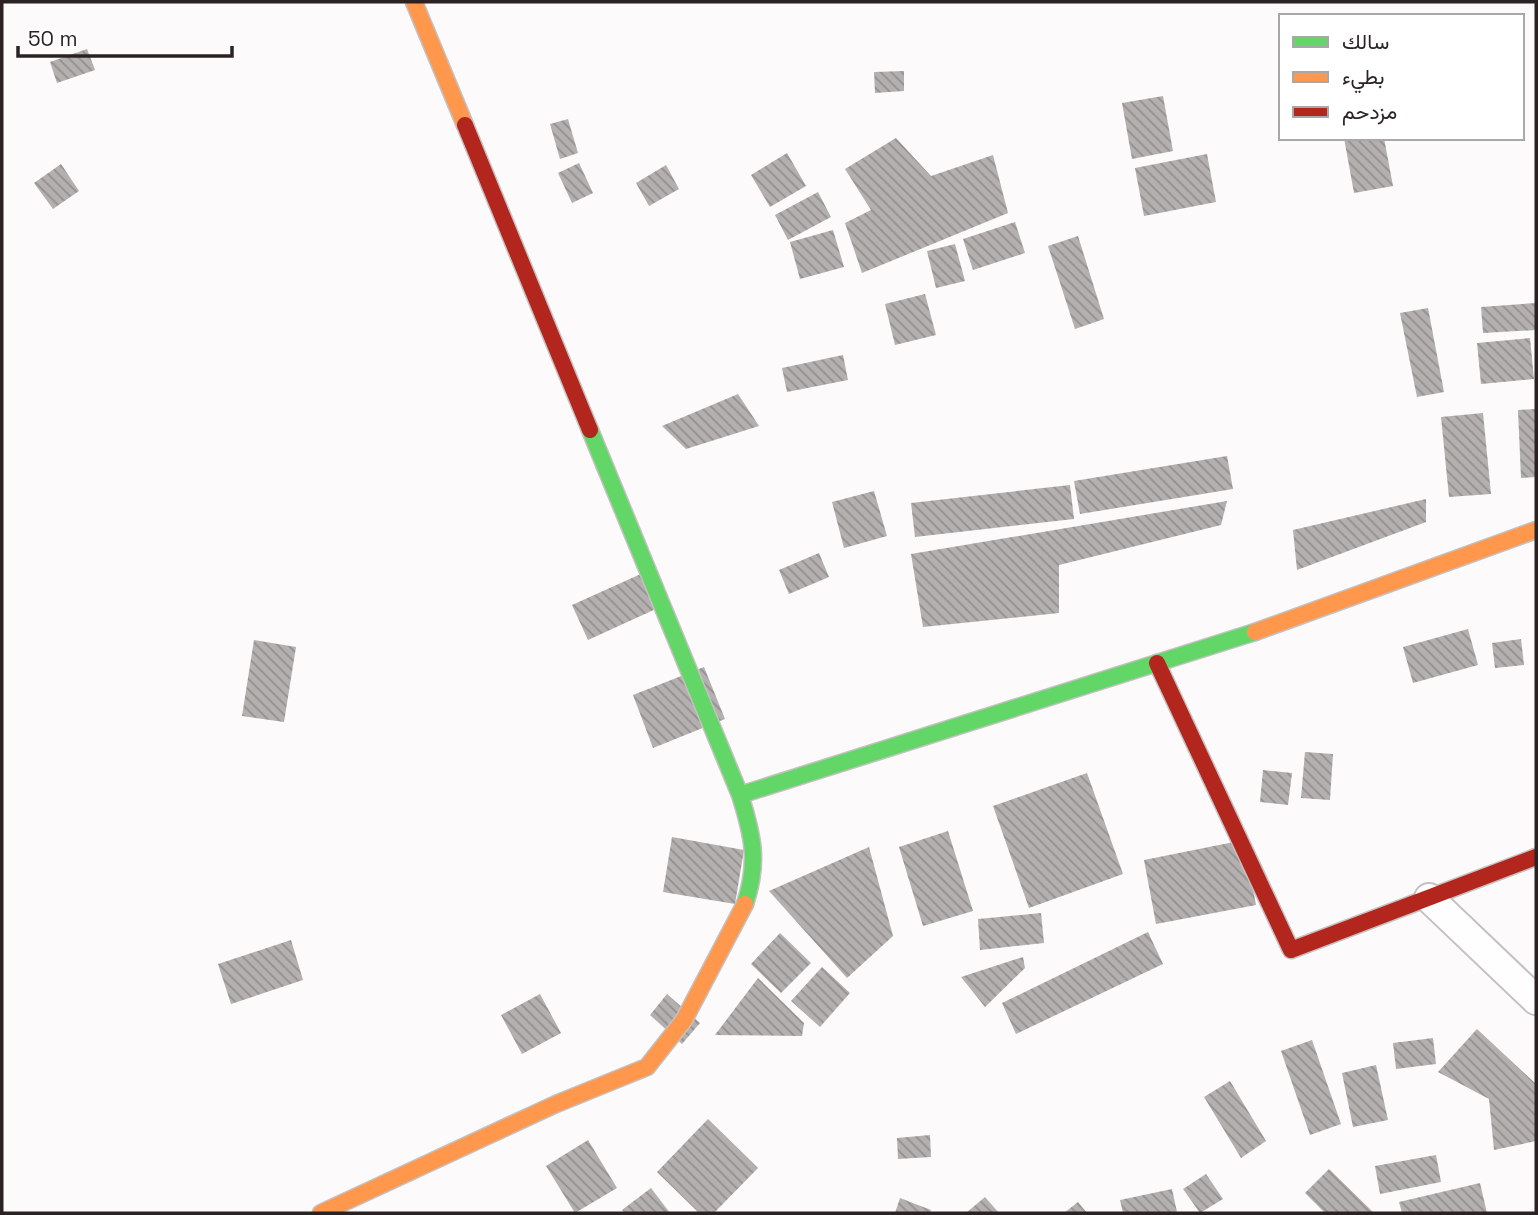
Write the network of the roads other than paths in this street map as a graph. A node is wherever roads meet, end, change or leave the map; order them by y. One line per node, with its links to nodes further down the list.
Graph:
1 (414, 2): 4 (street)
2 (1536, 530): 3 (street)
3 (1157, 663): 4 (street); 6 (street)
4 (740, 795): 8 (street)
5 (1536, 857): 6 (street)
6 (1429, 898): 7 (street)
7 (1536, 1000)
8 (321, 1213)

